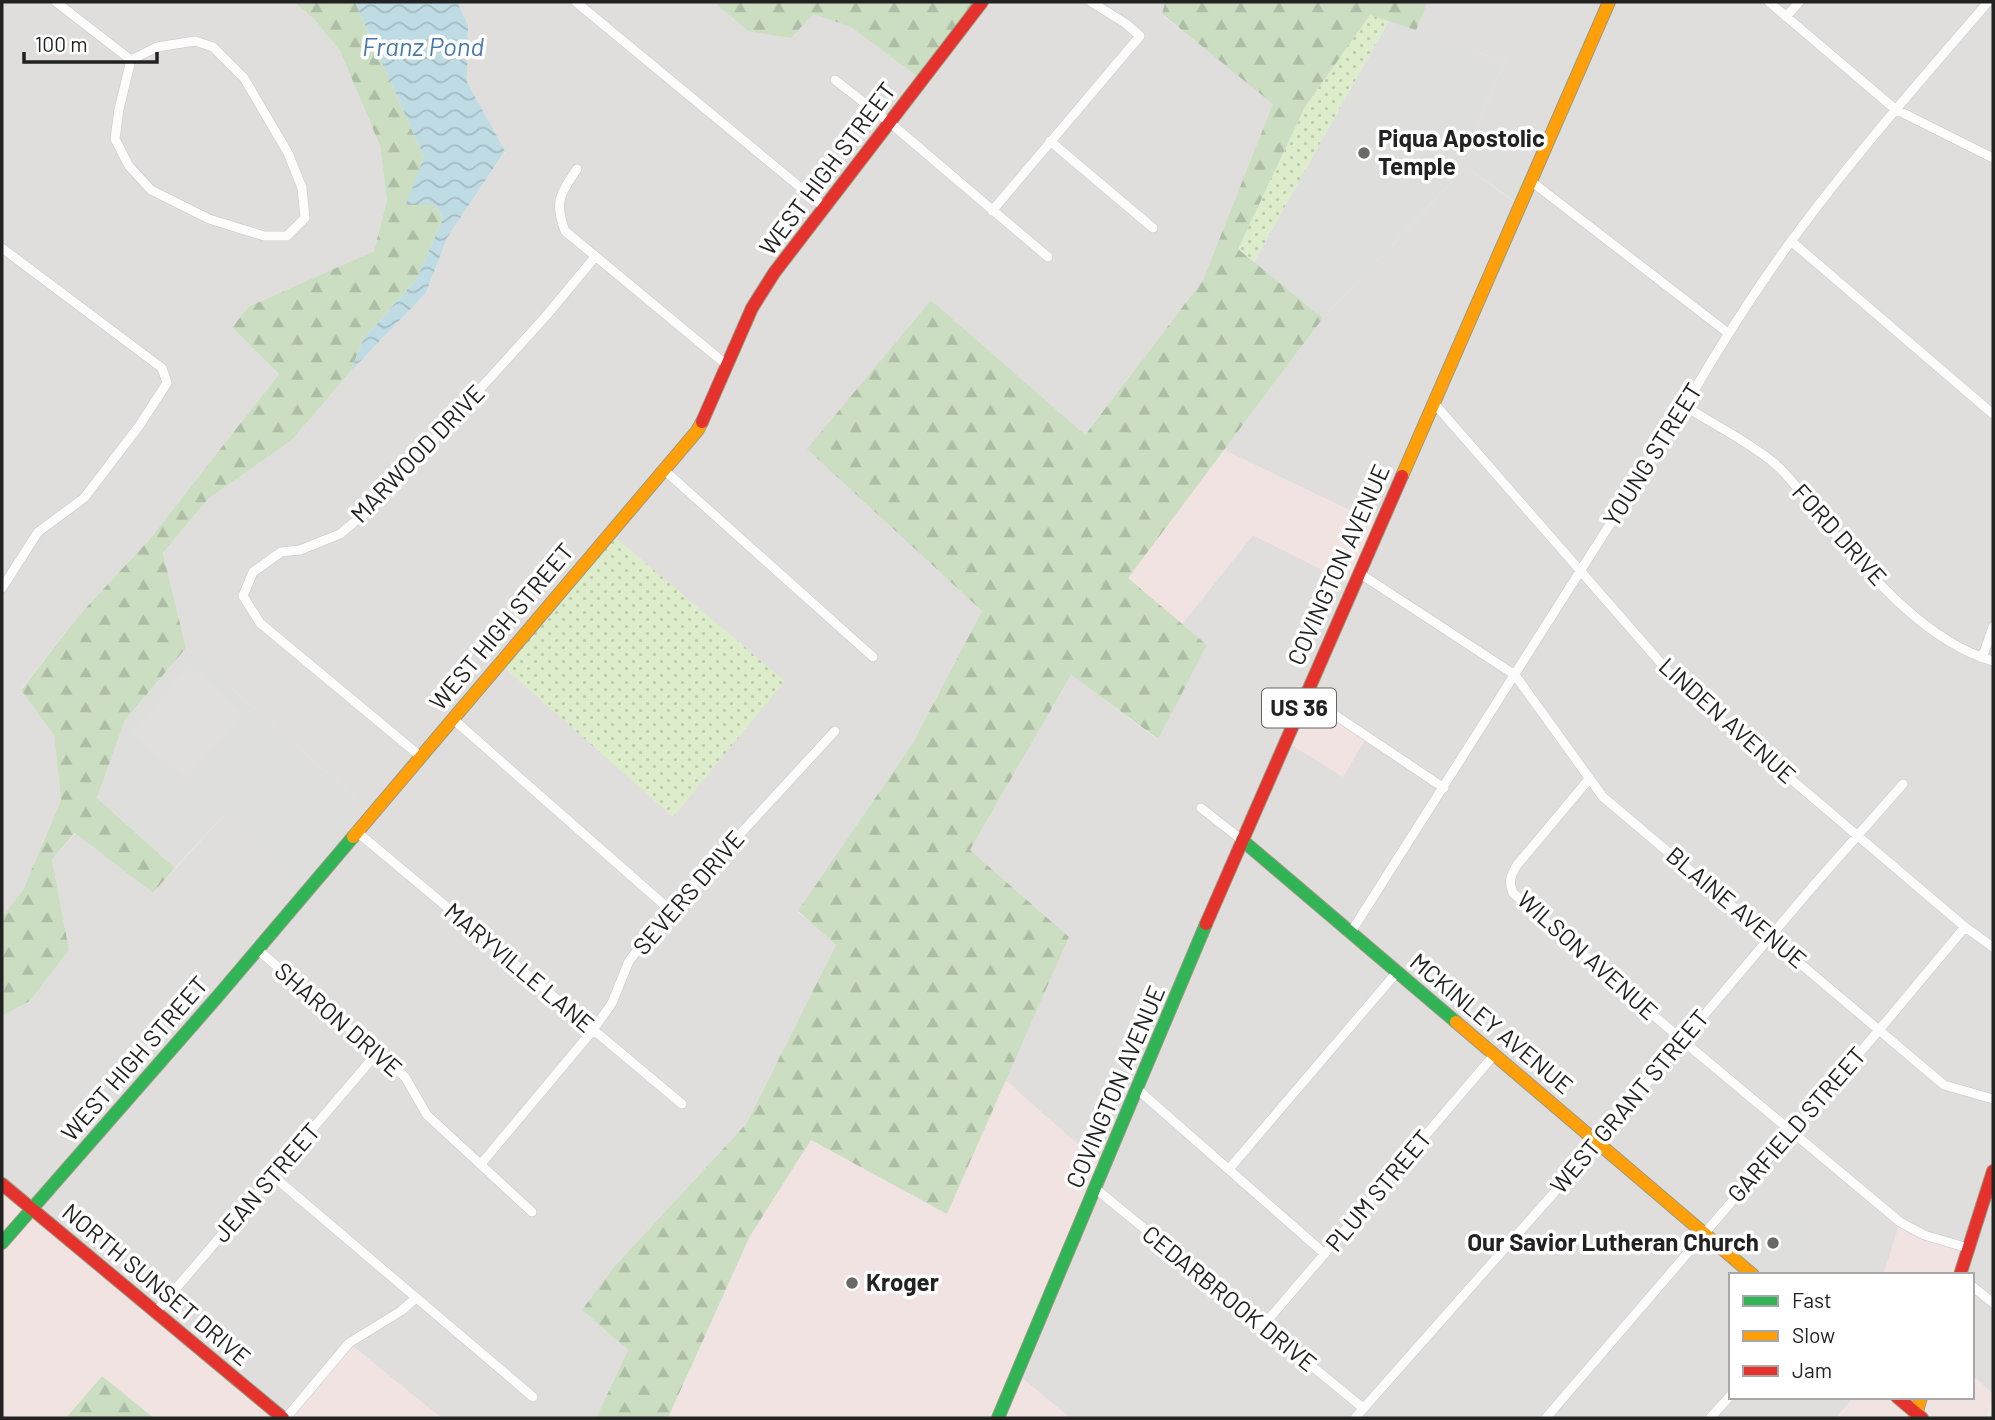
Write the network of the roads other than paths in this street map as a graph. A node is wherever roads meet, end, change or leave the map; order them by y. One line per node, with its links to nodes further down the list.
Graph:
1 (56, 2): 10 (street)
2 (576, 2): 18 (street)
3 (982, 2): 13 (street, WEST HIGH STREET)
4 (1091, 2): 14 (street)
5 (1609, 2): 17 (street, COVINGTON AVENUE / US 36)
6 (1769, 2): 9 (street)
7 (1799, 2): 9 (street)
8 (1988, 2): 12 (street, YOUNG STREET)
9 (1786, 17): 12 (street)
10 (131, 60): 10 (street)
11 (835, 80): 13 (street)
12 (1895, 109): 15 (street); 21 (street, YOUNG STREET)
13 (890, 122): 18 (street, WEST HIGH STREET); 19 (street)
14 (1050, 141): 19 (street); 20 (street)
15 (1993, 158)
16 (577, 169): 23 (street)
17 (1532, 182): 25 (street); 27 (street, COVINGTON AVENUE / US 36)
18 (824, 207): 26 (street, WEST HIGH STREET)
19 (992, 211): 24 (street)
20 (1153, 228)
21 (1791, 241): 25 (street, YOUNG STREET); 29 (street)
22 (2, 247): 33 (street)
23 (595, 257): 26 (street); 42 (street, MARWOOD DRIVE)
24 (1048, 257)
25 (1728, 333): 28 (street, YOUNG STREET)
26 (728, 366): 30 (street, WEST HIGH STREET)
27 (1433, 402): 31 (street, LINDEN AVENUE); 32 (street, COVINGTON AVENUE / US 36)
28 (1685, 406): 31 (street, YOUNG STREET); 36 (street, FORD DRIVE)
29 (1993, 414)
30 (663, 469): 35 (street); 40 (street, WEST HIGH STREET)
31 (1580, 572): 38 (street, YOUNG STREET); 48 (street, LINDEN AVENUE)
32 (1359, 573): 38 (street); 39 (street, COVINGTON AVENUE / US 36)
33 (2, 588)
34 (1993, 627): 36 (street)
35 (873, 657)
36 (1982, 658): 37 (street, FORD DRIVE)
37 (1993, 661)
38 (1515, 675): 43 (street, BLAINE AVENUE); 45 (street, YOUNG STREET)
39 (1305, 695): 45 (street); 49 (street, COVINGTON AVENUE / US 36)
40 (453, 719): 42 (street, WEST HIGH STREET); 50 (street)
41 (835, 731): 50 (street, SEVERS DRIVE)
42 (419, 756): 47 (street, WEST HIGH STREET)
43 (1589, 779): 53 (street, BLAINE AVENUE); 59 (street, WILSON AVENUE)
44 (1903, 784): 48 (street, WEST GRANT STREET)
45 (1444, 788): 52 (street, YOUNG STREET)
46 (1201, 808): 49 (street, MCKINLEY AVENUE)
47 (356, 831): 55 (street, WEST HIGH STREET); 58 (street, MARYVILLE LANE)
48 (1857, 835): 51 (street, LINDEN AVENUE); 53 (street, WEST GRANT STREET)
49 (1242, 840): 52 (street, MCKINLEY AVENUE); 62 (street, COVINGTON AVENUE / US 36)
50 (670, 910): 58 (street, SEVERS DRIVE)
51 (1965, 927): 54 (street, LINDEN AVENUE); 57 (street, GARFIELD STREET)
52 (1351, 932): 56 (street, MCKINLEY AVENUE)
53 (1770, 937): 57 (street, BLAINE AVENUE); 59 (street, WEST GRANT STREET)
54 (1993, 947)
55 (257, 949): 60 (street, SHARON DRIVE); 73 (street, WEST HIGH STREET)
56 (1397, 972): 61 (street, MCKINLEY AVENUE); 68 (street)
57 (1880, 1029): 63 (street, BLAINE AVENUE); 65 (street, GARFIELD STREET)
58 (593, 1030): 64 (street, MARYVILLE LANE); 67 (street, SEVERS DRIVE)
59 (1682, 1040): 65 (street, WILSON AVENUE); 66 (street, WEST GRANT STREET)
60 (378, 1052): 67 (street, SHARON DRIVE); 70 (street, JEAN STREET)
61 (1494, 1055): 66 (street, MCKINLEY AVENUE); 78 (street, PLUM STREET)
62 (1137, 1089): 68 (street); 72 (street, COVINGTON AVENUE / US 36)
63 (1993, 1099)
64 (682, 1104)
65 (1791, 1130): 75 (street, GARFIELD STREET); 77 (street, WILSON AVENUE)
66 (1597, 1141): 75 (street, MCKINLEY AVENUE); 90 (street, WEST GRANT STREET)
67 (481, 1164): 74 (street, SHARON DRIVE)
68 (1229, 1169): 78 (street)
69 (1993, 1171): 77 (street)
70 (273, 1176): 82 (street); 84 (street, JEAN STREET)
71 (2, 1184): 73 (street, NORTH SUNSET DRIVE)
72 (1096, 1189): 85 (street, CEDARBROOK DRIVE); 93 (street, COVINGTON AVENUE / US 36)
73 (32, 1209): 76 (street, WEST HIGH STREET); 84 (street, NORTH SUNSET DRIVE)
74 (532, 1212)
75 (1704, 1232): 79 (street, MCKINLEY AVENUE); 95 (street, GARFIELD STREET)
76 (2, 1243)
77 (1968, 1248): 80 (street)
78 (1325, 1254): 85 (street, PLUM STREET)
79 (1751, 1273)
80 (1961, 1273)
81 (1974, 1288): 83 (street)
82 (416, 1298): 86 (street); 92 (street)
83 (1993, 1303)
84 (155, 1313): 92 (street, NORTH SUNSET DRIVE)
85 (1262, 1327): 90 (street, CEDARBROOK DRIVE)
86 (533, 1396)
87 (1729, 1397): 96 (street)
88 (1899, 1399): 91 (street)
89 (1921, 1399): 91 (street)
90 (1363, 1408): 94 (street, WEST GRANT STREET)
91 (1918, 1417)
92 (284, 1418)
93 (998, 1418)
94 (1355, 1418)
95 (1546, 1418)
96 (1710, 1418)

